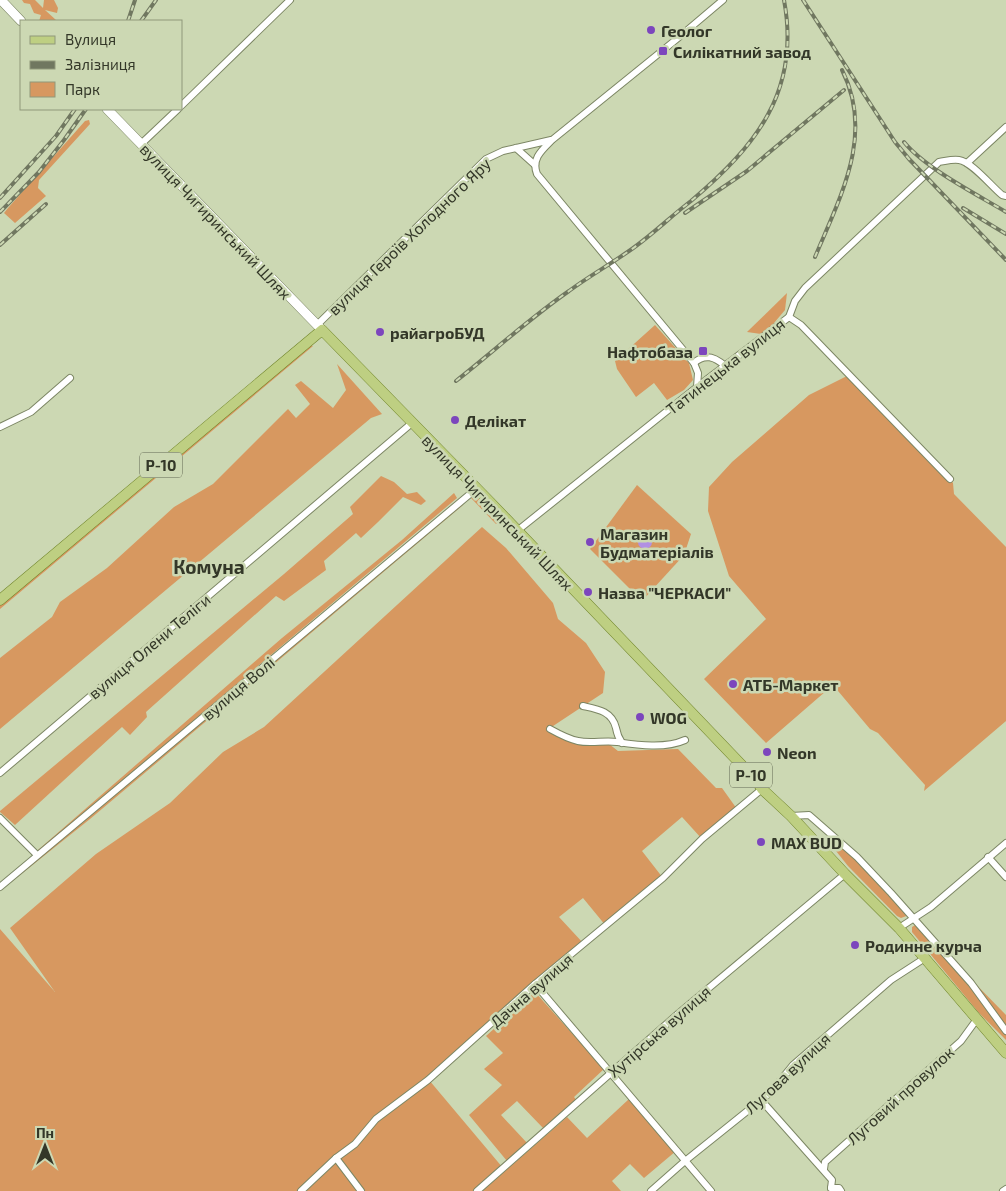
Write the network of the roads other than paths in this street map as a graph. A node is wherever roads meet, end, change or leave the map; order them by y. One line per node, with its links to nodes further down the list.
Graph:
1 (1, 0): 4 (main road)
2 (290, 0): 5 (street)
3 (723, 0): 9 (street, вулиця Героїв Холодного Яру)
4 (20, 20)
5 (182, 105)
6 (108, 110): 10 (main road, вулиця Чигиринський Шлях)
7 (177, 110): 10 (street)
8 (1006, 128): 12 (street)
9 (552, 140): 11 (street, вулиця Героїв Холодного Яру); 13 (street)
10 (141, 144): 16 (main road, вулиця Чигиринський Шлях)
11 (516, 148): 13 (street); 16 (street, вулиця Героїв Холодного Яру)
12 (967, 163): 14 (street); 15 (street, Татинецька вулиця)
13 (535, 165): 17 (street)
14 (1006, 196)
15 (789, 317): 18 (street, Татинецька вулиця); 23 (street)
16 (319, 328): 21 (main road, вулиця Чигиринський Шлях / Р-10); 26 (main road, вулиця Героїв Холодного Яру / Р-10)
17 (694, 363): 18 (street); 20 (street)
18 (725, 366): 20 (street, Татинецька вулиця)
19 (70, 378): 22 (street)
20 (697, 386): 25 (street, Татинецька вулиця)
21 (412, 423): 24 (main road, вулиця Чигиринський Шлях / Р-10); 31 (street, вулиця Олени Теліги)
22 (0, 427)
23 (950, 480)
24 (476, 489): 25 (main road, вулиця Чигиринський Шлях / Р-10); 36 (street, вулиця Волі)
25 (516, 531): 32 (main road, вулиця Чигиринський Шлях / Р-10)
26 (0, 600)
27 (583, 706): 30 (street)
28 (550, 729): 30 (street)
29 (685, 740): 30 (street)
30 (622, 743)
31 (0, 773)
32 (762, 789): 33 (main road, вулиця Чигиринський Шлях / Р-10); 44 (street, Дачна вулиця)
33 (791, 816): 38 (main road, вулиця Чигиринський Шлях / Р-10); 41 (street)
34 (0, 818): 36 (street)
35 (1006, 843): 37 (street)
36 (37, 855): 40 (street, вулиця Волі)
37 (988, 857): 39 (street); 41 (street)
38 (845, 874): 42 (main road, вулиця Чигиринський Шлях / Р-10); 48 (street, Хутірська вулиця)
39 (1006, 877)
40 (0, 887)
41 (914, 919): 42 (street); 46 (street)
42 (899, 928): 43 (main road, вулиця Чигиринський Шлях / Р-10)
43 (925, 958): 45 (main road, вулиця Чигиринський Шлях / Р-10); 49 (street, Лугова вулиця)
44 (535, 984): 48 (street); 50 (street, Дачна вулиця)
45 (977, 1019): 47 (main road, вулиця Чигиринський Шлях / Р-10); 52 (street, Луговий провулок)
46 (1006, 1030)
47 (1006, 1053)
48 (611, 1073): 51 (street); 57 (street, Хутірська вулиця)
49 (761, 1100): 51 (street, Лугова вулиця); 52 (street)
50 (336, 1158): 55 (street, Дачна вулиця); 56 (street)
51 (685, 1161): 58 (street, Лугова вулиця); 59 (street)
52 (824, 1169): 54 (street)
53 (1006, 1188): 61 (street)
54 (829, 1189): 60 (street)
55 (301, 1191)
56 (361, 1191)
57 (476, 1191)
58 (652, 1191)
59 (711, 1191)
60 (841, 1191)
61 (1003, 1191)

